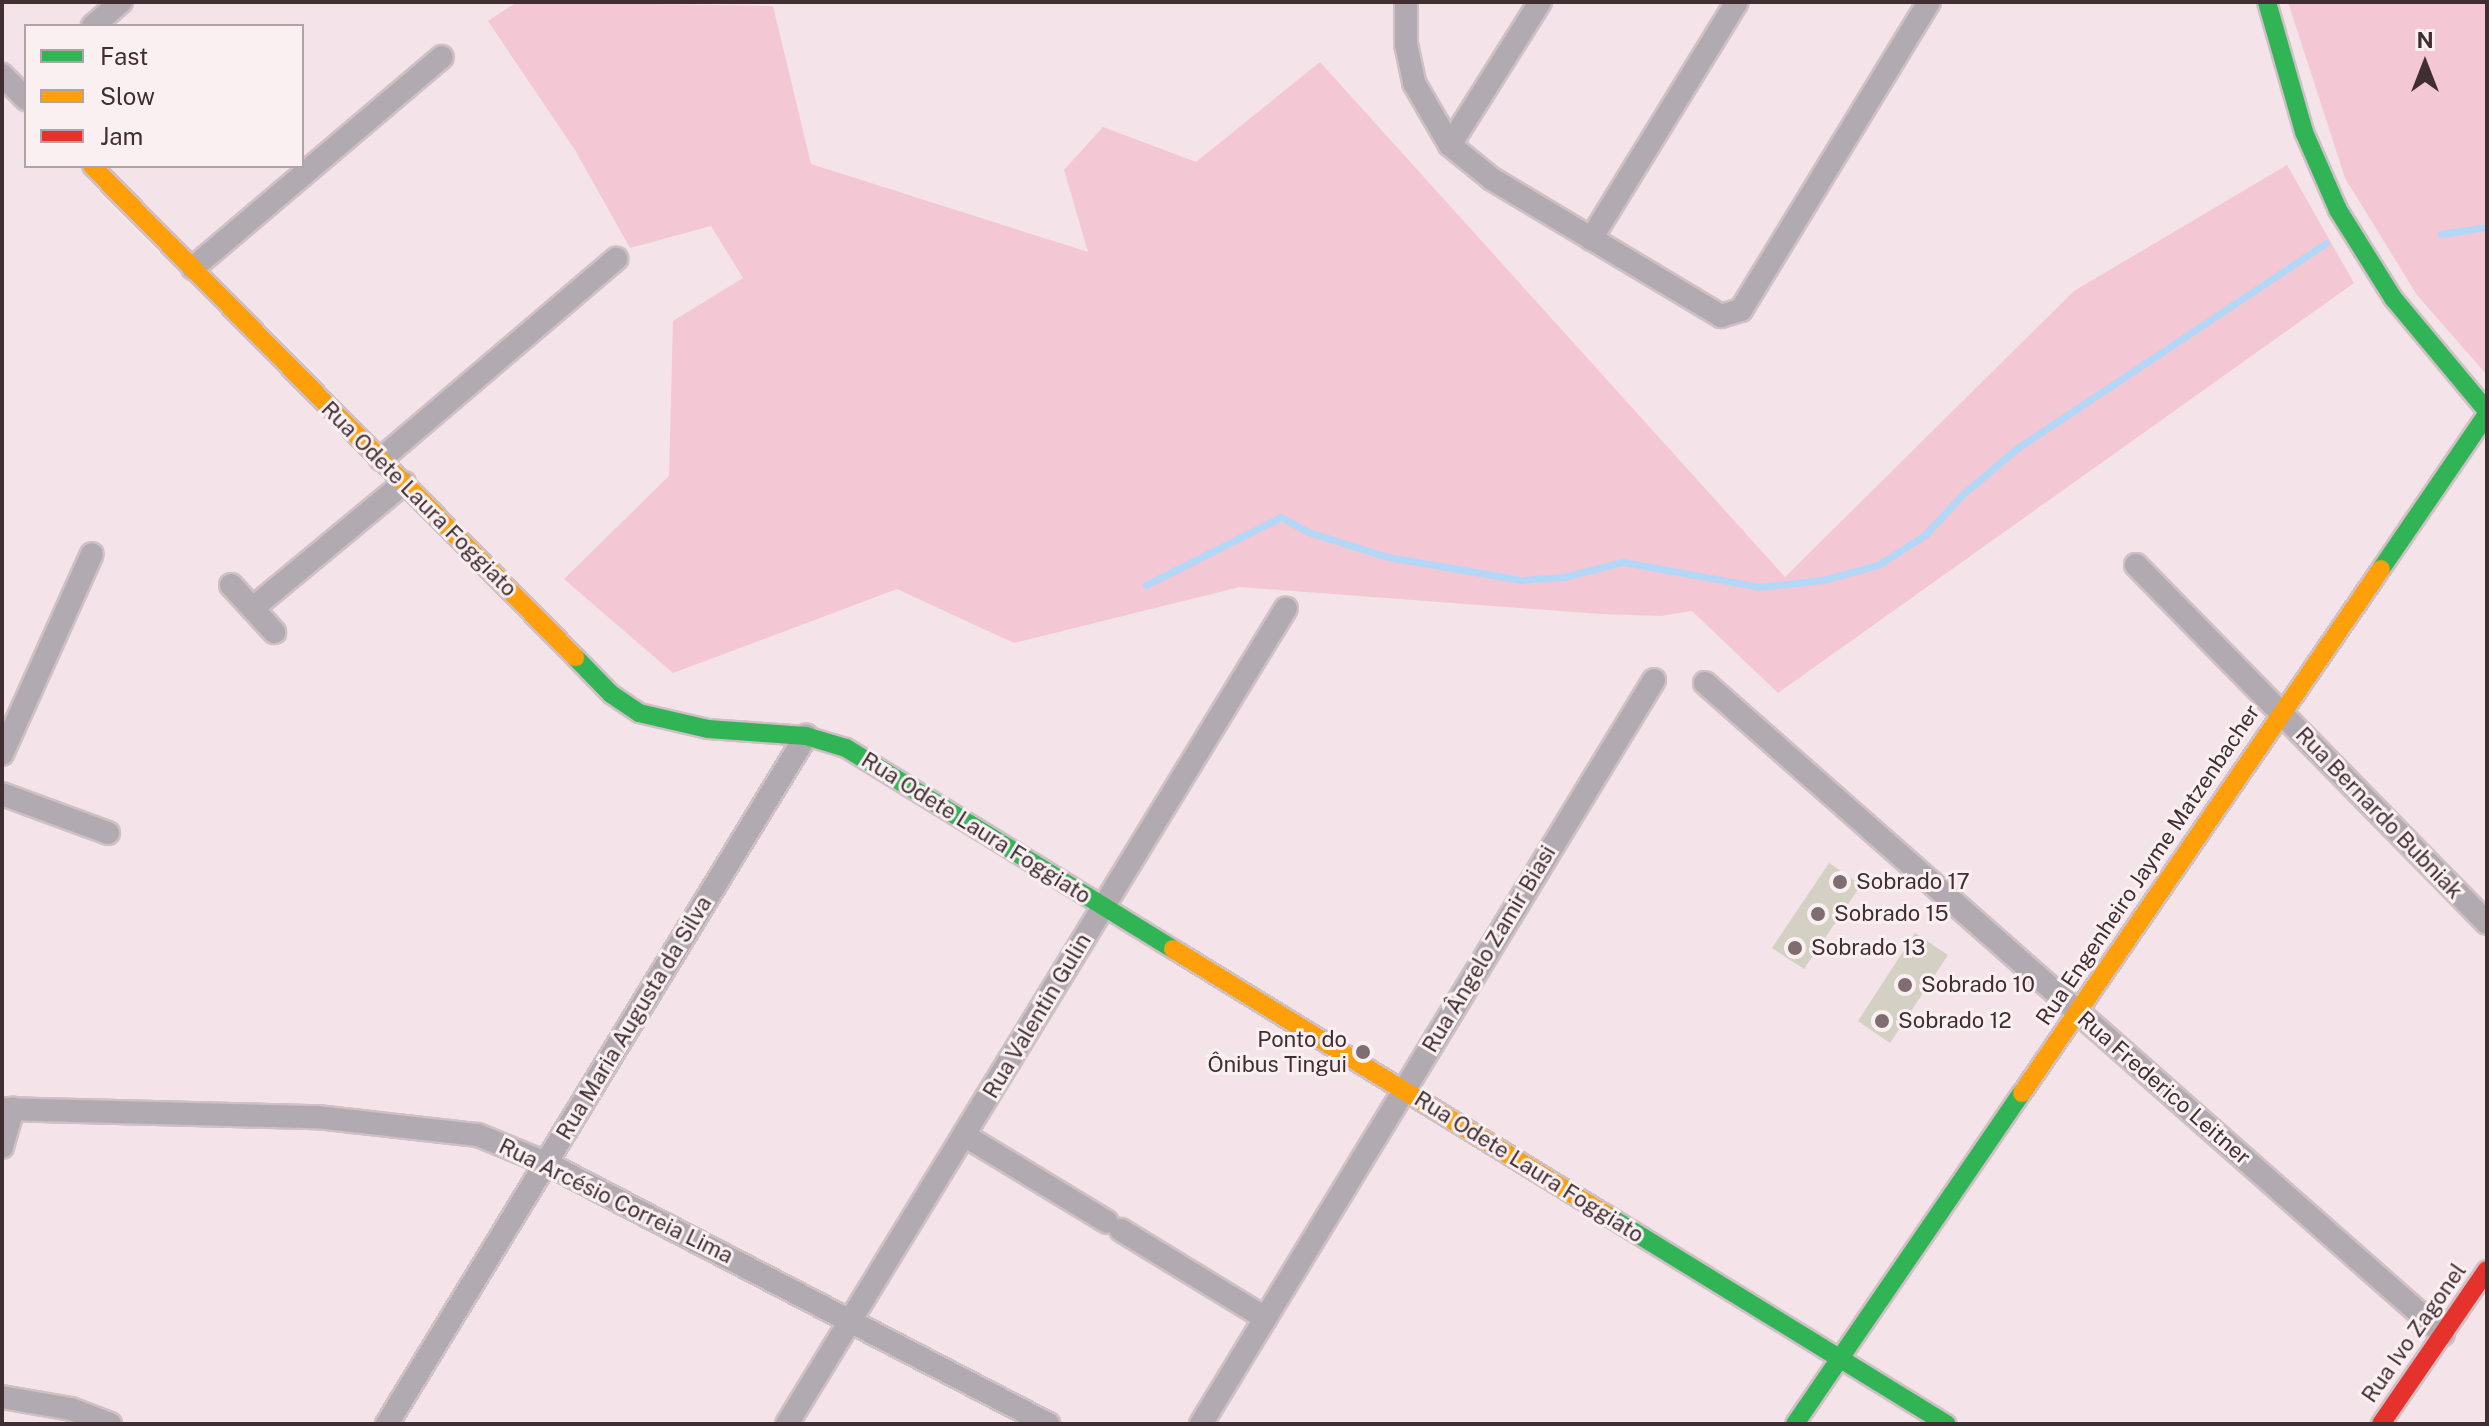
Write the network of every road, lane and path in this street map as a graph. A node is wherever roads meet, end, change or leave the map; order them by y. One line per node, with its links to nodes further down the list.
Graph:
1 (121, 2): 7 (street)
2 (1406, 2): 9 (street)
3 (1540, 2): 9 (street)
4 (1737, 2): 11 (street)
5 (1929, 2): 11 (street)
6 (2267, 2): 14 (street)
7 (95, 24)
8 (442, 57): 13 (street)
9 (1450, 145): 11 (street)
10 (94, 168): 13 (street, Rua Odete Laura Foggiato)
11 (1591, 239)
12 (616, 259): 15 (street)
13 (193, 268): 15 (street, Rua Odete Laura Foggiato)
14 (2487, 412): 25 (street, Rua Engenheiro Jayme Matzenbacher)
15 (381, 459): 16 (street, Rua Odete Laura Foggiato)
16 (404, 483): 20 (street); 26 (street, Rua Odete Laura Foggiato)
17 (92, 554): 27 (street)
18 (2136, 565): 25 (street, Rua Bernardo Bubniak)
19 (231, 585): 20 (street)
20 (253, 608): 22 (street)
21 (1286, 608): 30 (street, Rua Valentin Gulin)
22 (274, 632)
23 (1654, 680): 33 (street, Rua Ângelo Zamir Biasi)
24 (1705, 683): 32 (street, Rua Frederico Leitner)
25 (2281, 713): 31 (street, Rua Bernardo Bubniak); 32 (street, Rua Engenheiro Jayme Matzenbacher)
26 (806, 736): 30 (street, Rua Odete Laura Foggiato); 37 (street, Rua Maria Augusta da Silva)
27 (2, 754)
28 (2, 794): 29 (street)
29 (108, 833)
30 (1104, 907): 33 (street, Rua Odete Laura Foggiato); 35 (street, Rua Valentin Gulin)
31 (2487, 923)
32 (2077, 1011): 41 (street, Rua Frederico Leitner); 42 (street, Rua Engenheiro Jayme Matzenbacher)
33 (1404, 1091): 39 (street, Rua Ângelo Zamir Biasi); 42 (street, Rua Odete Laura Foggiato)
34 (8, 1109): 36 (street); 37 (street, Rua Arcésio Correia Lima)
35 (964, 1135): 39 (street); 40 (street, Rua Valentin Gulin)
36 (2, 1147)
37 (546, 1163): 40 (street, Rua Arcésio Correia Lima); 45 (street, Rua Maria Augusta da Silva)
38 (2487, 1270): 41 (street, Rua Ivo Zagonel)
39 (1265, 1318): 48 (street, Rua Ângelo Zamir Biasi)
40 (851, 1320): 46 (street, Rua Valentin Gulin); 47 (street, Rua Arcésio Correia Lima)
41 (2443, 1334): 51 (street, Rua Ivo Zagonel)
42 (1840, 1358): 49 (street, Rua Engenheiro Jayme Matzenbacher); 50 (street, Rua Odete Laura Foggiato)
43 (2, 1397): 44 (street)
44 (110, 1424)
45 (387, 1424)
46 (787, 1424)
47 (1048, 1424)
48 (1201, 1424)
49 (1795, 1424)
50 (1947, 1424)
51 (2381, 1424)

